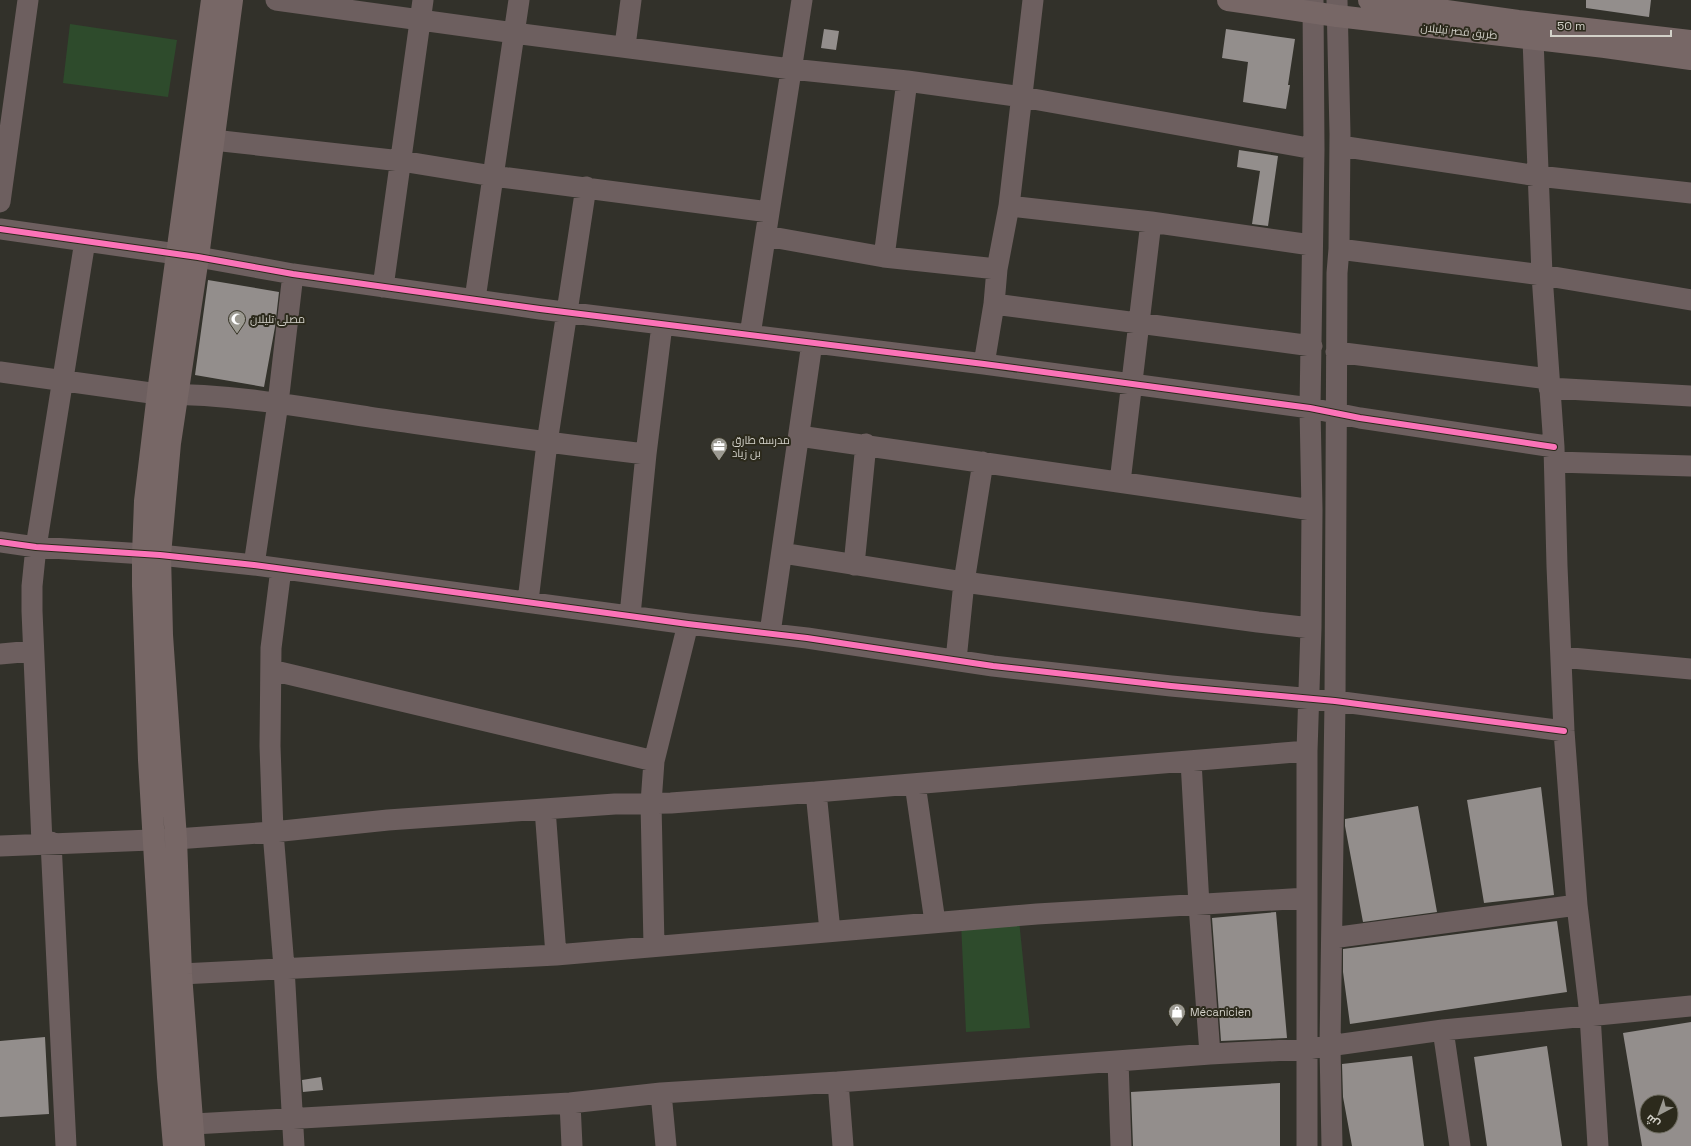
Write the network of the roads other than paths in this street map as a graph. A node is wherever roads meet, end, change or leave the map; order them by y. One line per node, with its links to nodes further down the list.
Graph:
1 (28, 0): 22 (street)
2 (212, 0): 40 (main road)
3 (232, 0): 23 (main road)
4 (276, 0): 13 (street)
5 (519, 0): 14 (street)
6 (631, 0): 17 (street)
7 (802, 0): 19 (street)
8 (1032, 0): 21 (street)
9 (1228, 0): 11 (main road, طريق قصر تيليلان)
10 (1368, 0): 16 (main road, طريق قصر تيليلان)
11 (1312, 6): 12 (main road, طريق قصر تيليلان); 25 (street)
12 (1337, 8): 15 (main road, طريق قصر تيليلان); 24 (street)
13 (421, 10): 14 (street); 26 (street)
14 (514, 33): 17 (street); 27 (street)
15 (1533, 39): 18 (main road, طريق قصر تيليلان); 28 (street)
16 (1691, 41)
17 (624, 46): 19 (street)
18 (1691, 59)
19 (791, 69): 20 (street); 33 (street)
20 (906, 81): 21 (street); 41 (street)
21 (1022, 97): 25 (street); 32 (street)
22 (7, 111): 31 (street)
23 (213, 140): 26 (street); 40 (main road)
24 (1340, 146): 28 (street); 39 (street)
25 (1314, 149): 38 (street)
26 (401, 161): 27 (street); 45 (street)
27 (493, 176): 29 (street); 46 (street)
28 (1538, 176): 30 (street); 44 (street)
29 (586, 187): 33 (street); 49 (street)
30 (1691, 193)
31 (0, 202)
32 (1009, 206): 34 (street); 42 (street)
33 (769, 212): 36 (street)
34 (1151, 222): 38 (street); 50 (street)
35 (0, 229): 37 (street)
36 (766, 236): 41 (street); 52 (street)
37 (85, 241): 40 (street); 58 (street)
38 (1312, 245): 54 (street)
39 (1339, 249): 44 (street); 55 (street)
40 (188, 256): 43 (street); 61 (main road)
41 (884, 257): 42 (street)
42 (997, 269): 48 (street)
43 (293, 274): 45 (street); 63 (street)
44 (1542, 274): 47 (street); 60 (street)
45 (383, 287): 46 (street)
46 (475, 299): 49 (street)
47 (1691, 300)
48 (994, 304): 50 (street); 56 (street)
49 (566, 311): 51 (street); 67 (street)
50 (1139, 324): 54 (street); 59 (street)
51 (662, 325): 52 (street); 69 (street)
52 (750, 335): 53 (street)
53 (812, 343): 56 (street); 66 (street)
54 (1312, 346): 64 (street)
55 (1336, 352): 60 (street); 65 (street)
56 (984, 364): 59 (street)
57 (0, 372): 58 (street)
58 (63, 380): 61 (street); 76 (street)
59 (1132, 384): 64 (street); 73 (street)
60 (1549, 384): 62 (street); 70 (street)
61 (168, 394): 63 (street); 78 (main road)
62 (1691, 396)
63 (278, 403): 67 (street); 79 (street)
64 (1310, 408): 65 (street); 74 (street)
65 (1336, 412): 70 (street); 95 (street)
66 (799, 436): 68 (street); 77 (street)
67 (547, 443): 69 (street); 83 (street)
68 (866, 444): 71 (street); 80 (street)
69 (646, 454): 84 (street)
70 (1554, 454): 72 (street); 90 (street)
71 (982, 462): 73 (street); 82 (street)
72 (1691, 466)
73 (1120, 482): 74 (street)
74 (1312, 510): 86 (street)
75 (0, 542): 76 (street)
76 (36, 547): 78 (street); 88 (street)
77 (782, 553): 80 (street); 87 (street)
78 (152, 555): 79 (street); 105 (main road)
79 (254, 565): 81 (street)
80 (854, 565): 82 (street)
81 (281, 568): 83 (street); 93 (street)
82 (964, 582): 86 (street); 91 (street)
83 (528, 602): 84 (street)
84 (630, 615): 85 (street)
85 (688, 624): 87 (street); 98 (street)
86 (1311, 628): 94 (street)
87 (770, 633): 91 (street)
88 (33, 651): 89 (street); 106 (street)
89 (0, 654)
90 (1561, 657): 92 (street); 96 (street)
91 (956, 660): 94 (street)
92 (1691, 669)
93 (271, 670): 98 (street); 104 (street)
94 (1309, 698): 95 (street); 97 (street)
95 (1335, 701): 96 (street); 113 (street)
96 (1564, 731): 110 (street)
97 (1307, 751): 99 (street); 108 (street)
98 (654, 761): 102 (street)
99 (1191, 761): 100 (street); 109 (street)
100 (915, 784): 101 (street); 111 (street)
101 (816, 792): 102 (street); 112 (street)
102 (651, 803): 103 (street); 114 (street)
103 (545, 809): 104 (street); 115 (street)
104 (273, 832): 105 (street); 116 (street)
105 (165, 839): 106 (street); 117 (main road); 129 (main road)
106 (46, 843): 107 (street); 130 (street)
107 (0, 846)
108 (1307, 898): 109 (street); 122 (street)
109 (1199, 905): 111 (street); 123 (street)
110 (1577, 906): 113 (street); 119 (street)
111 (935, 922): 112 (street)
112 (830, 931): 114 (street)
113 (1332, 938): 121 (street)
114 (654, 946): 115 (street)
115 (556, 955): 116 (street)
116 (284, 967): 117 (street); 128 (street)
117 (181, 974): 129 (main road)
118 (1691, 1006): 119 (street)
119 (1590, 1015): 120 (street); 140 (street)
120 (1443, 1030): 121 (street); 139 (street)
121 (1330, 1047): 122 (street); 138 (street)
122 (1307, 1049): 123 (street); 137 (street)
123 (1210, 1054): 124 (street)
124 (1118, 1061): 125 (street); 136 (street)
125 (838, 1082): 126 (street); 135 (street)
126 (661, 1093): 127 (street); 134 (street)
127 (570, 1103): 128 (street); 133 (street)
128 (292, 1118): 129 (street); 132 (street)
129 (180, 1132): 131 (main road)
130 (66, 1146)
131 (194, 1146)
132 (294, 1146)
133 (572, 1146)
134 (666, 1146)
135 (843, 1146)
136 (1121, 1146)
137 (1307, 1146)
138 (1332, 1146)
139 (1460, 1146)
140 (1598, 1146)

